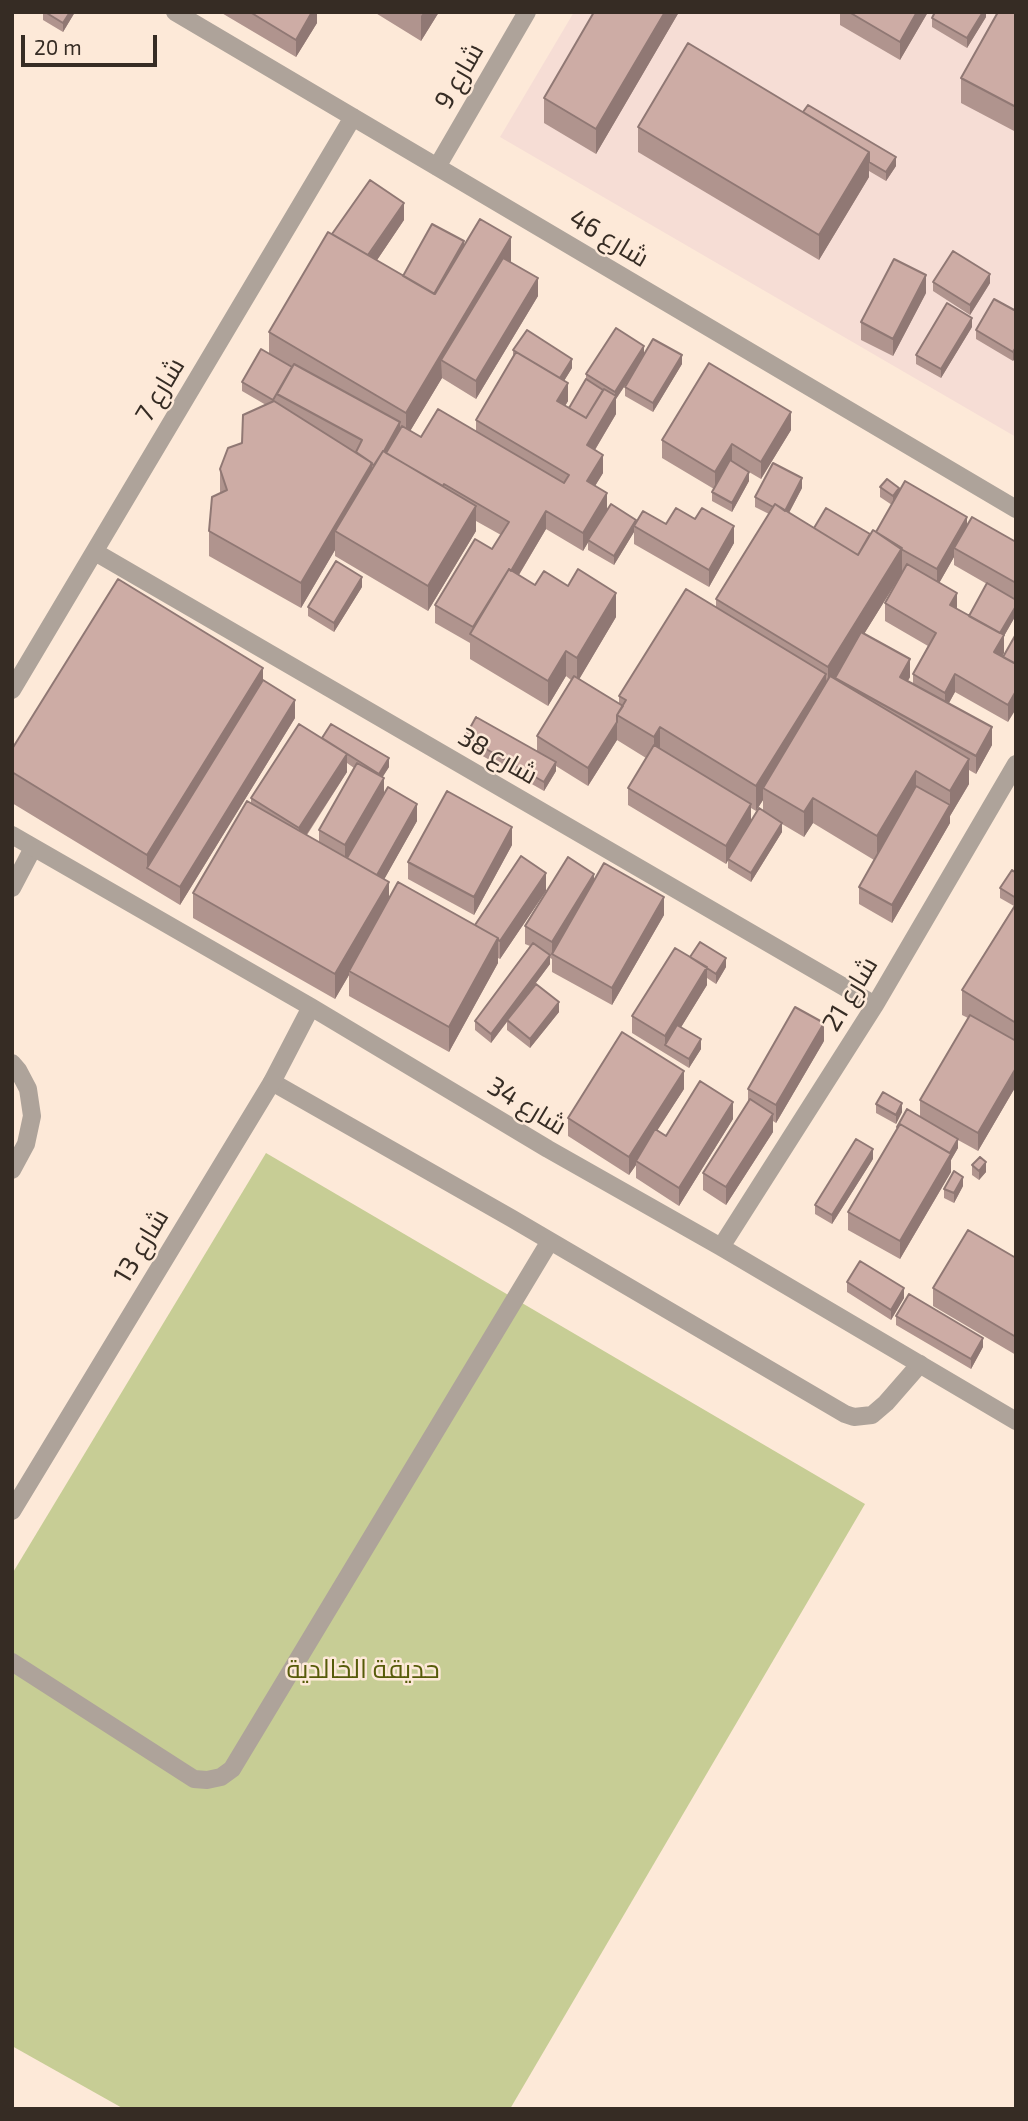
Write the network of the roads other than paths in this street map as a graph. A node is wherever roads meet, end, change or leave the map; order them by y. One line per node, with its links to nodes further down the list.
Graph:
1 (176, 12): 3 (street, شارع 46)
2 (527, 12): 4 (street, شارع 9)
3 (353, 117): 4 (street, شارع 46); 6 (street, شارع 7)
4 (437, 167): 5 (street, شارع 46)
5 (1016, 509)
6 (95, 552): 7 (street, شارع 7); 12 (street, شارع 38)
7 (12, 690)
8 (1016, 764): 12 (street, شارع 21)
9 (12, 835): 10 (street, شارع 34)
10 (33, 848): 11 (street); 13 (street, شارع 34)
11 (12, 888)
12 (875, 1005): 18 (street, شارع 21)
13 (311, 1007): 15 (street, شارع 13); 18 (street, شارع 34)
14 (12, 1063): 16 (street)
15 (272, 1083): 17 (street); 21 (street, شارع 13)
16 (12, 1170)
17 (550, 1241): 19 (street); 22 (street)
18 (721, 1247): 19 (street, شارع 34)
19 (920, 1364): 20 (street, شارع 34)
20 (1016, 1421)
21 (12, 1511)
22 (12, 1662)

